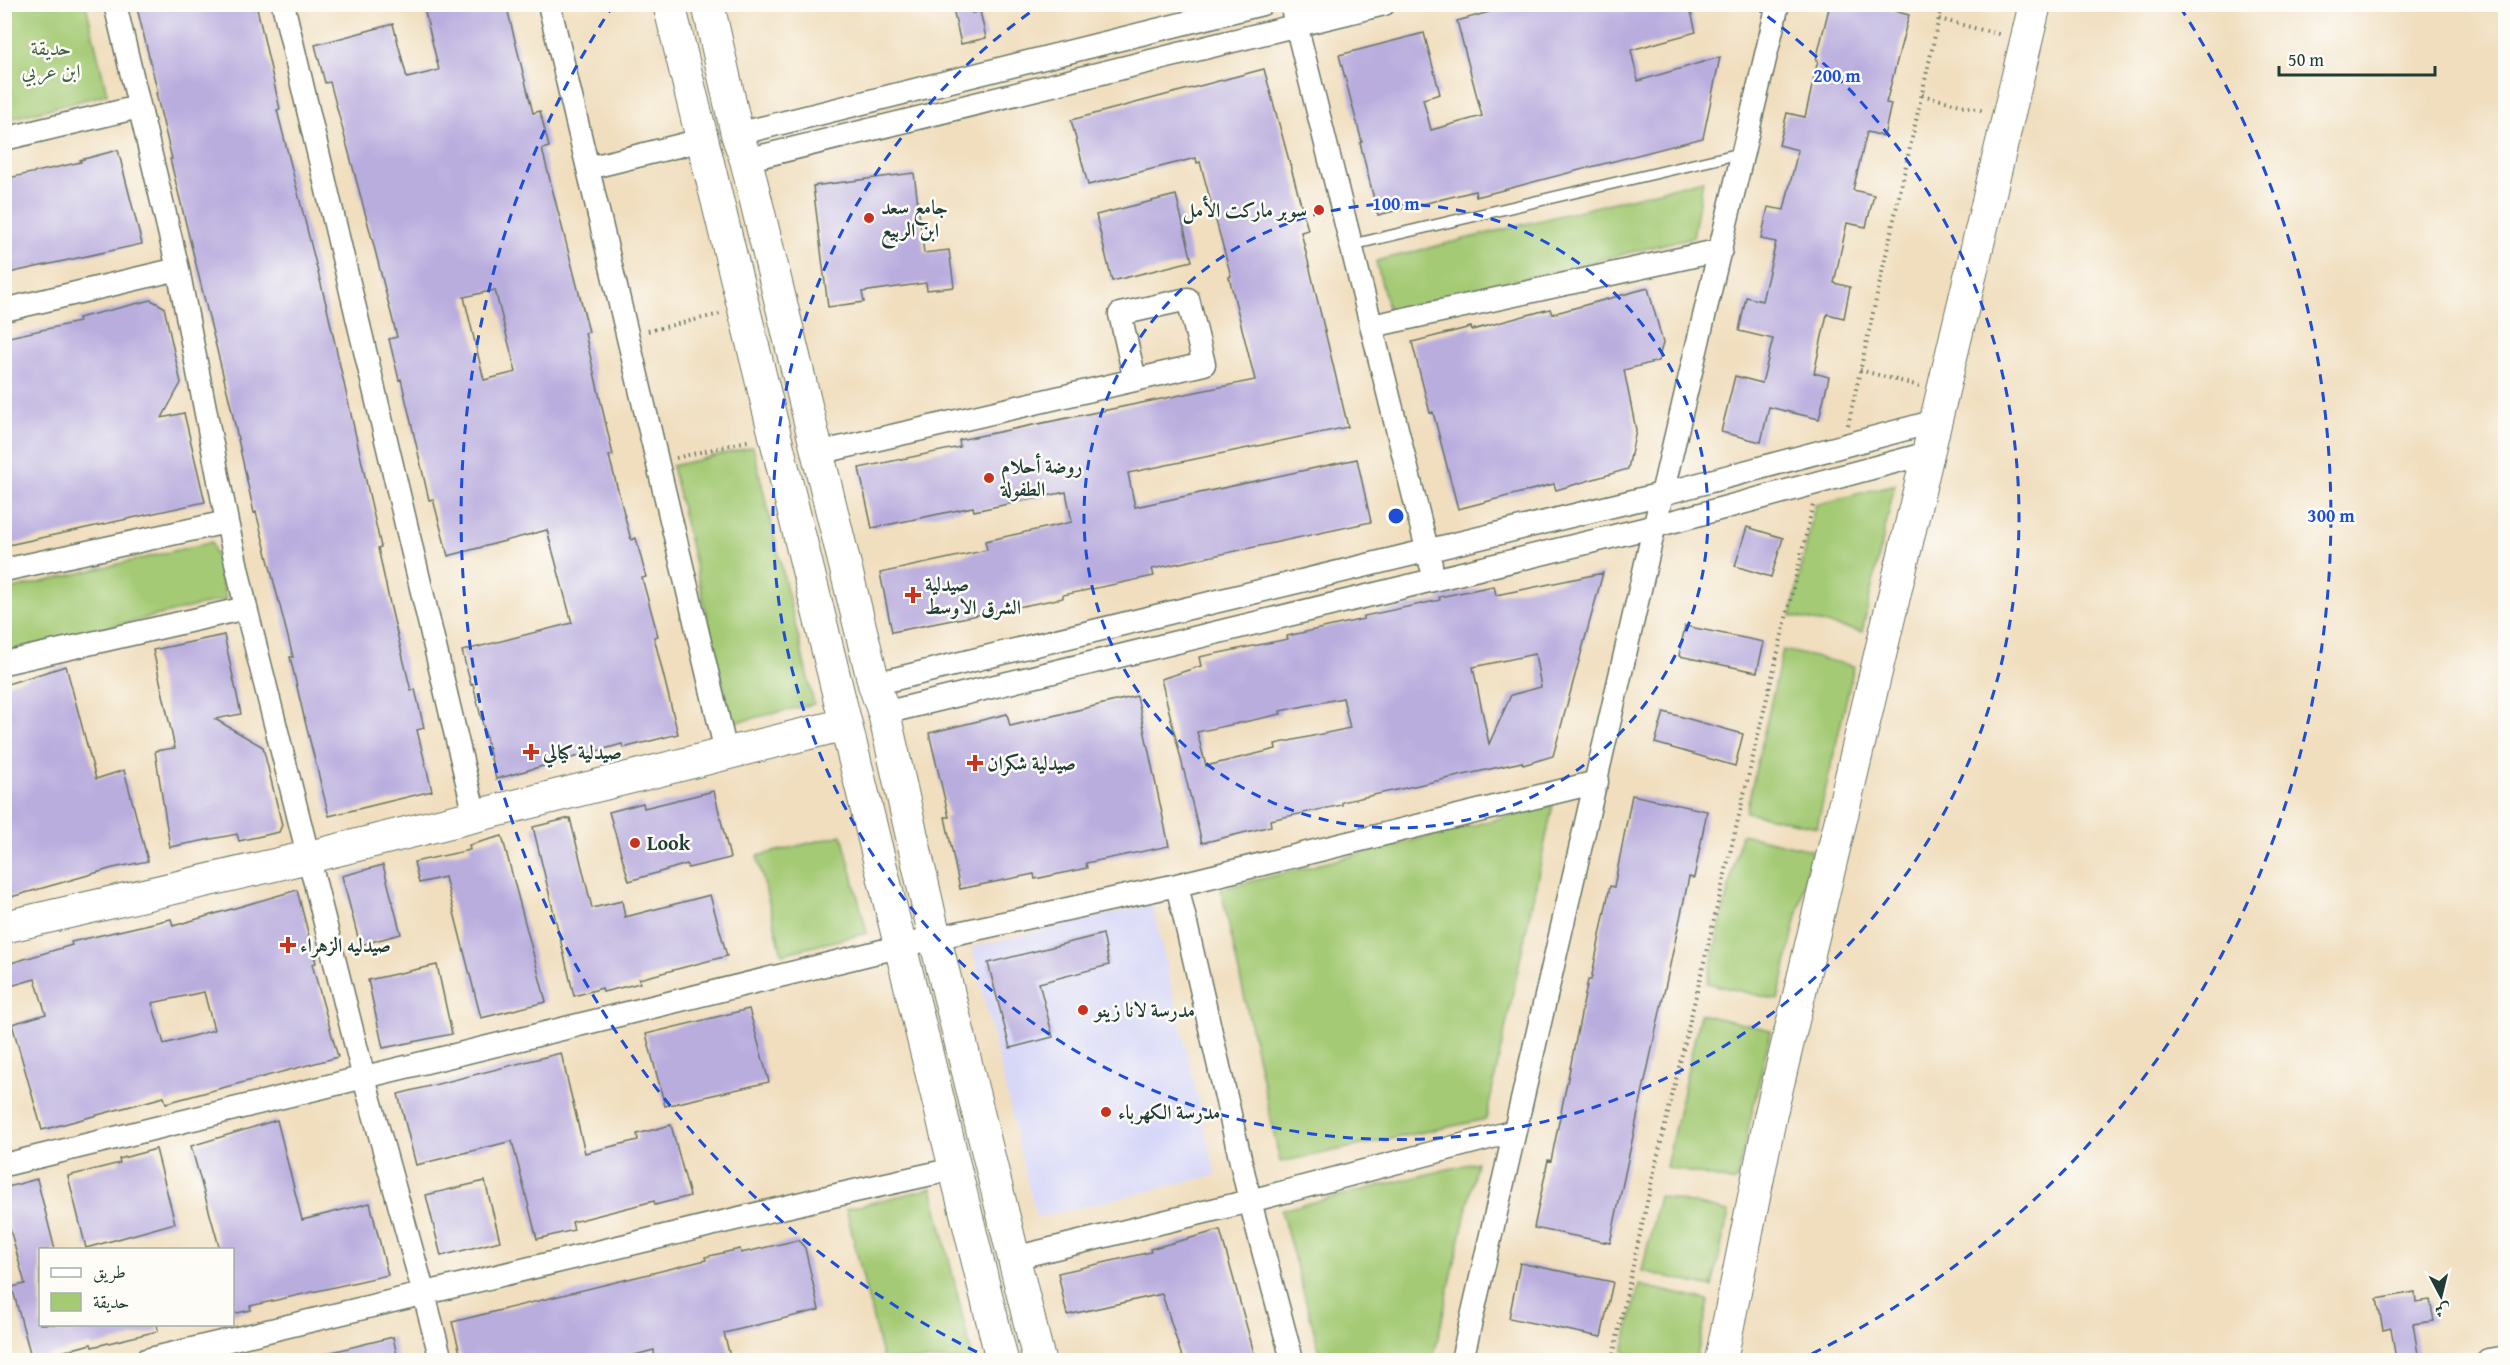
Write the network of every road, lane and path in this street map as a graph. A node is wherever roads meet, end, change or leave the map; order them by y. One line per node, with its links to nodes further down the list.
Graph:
1 (114, 4): 15 (street)
2 (283, 4): 51 (street)
3 (549, 4): 21 (street)
4 (669, 4): 18 (street)
5 (708, 4): 19 (street)
6 (1262, 4): 19 (street)
7 (1384, 4): 11 (street)
8 (1778, 4): 20 (street)
9 (1942, 4): 12 (path)
10 (2035, 4): 13 (street)
11 (1294, 15): 19 (street); 22 (street)
12 (1939, 19): 13 (path); 14 (path)
13 (2026, 41): 16 (street)
14 (1922, 95): 16 (path); 29 (path)
15 (139, 107): 17 (street); 24 (street)
16 (2008, 117): 31 (street)
17 (4, 139)
18 (702, 140): 21 (street); 25 (street)
19 (741, 147): 34 (street)
20 (1744, 152): 22 (lane); 23 (street)
21 (588, 168): 28 (street)
22 (1351, 244): 27 (street)
23 (1721, 250): 27 (street); 38 (street)
24 (178, 269): 26 (street); 39 (street)
25 (744, 309): 28 (path); 32 (street)
26 (4, 310)
27 (1372, 326): 41 (street)
28 (627, 337): 36 (street)
29 (1860, 370): 31 (path); 33 (path)
30 (1135, 380): 34 (street)
31 (1939, 407): 33 (street); 35 (street)
32 (775, 434): 36 (path); 48 (street)
33 (1843, 446): 38 (street)
34 (818, 453): 46 (street)
35 (1928, 453): 37 (street); 72 (street)
36 (657, 462): 49 (street)
37 (1818, 483): 40 (street); 71 (path)
38 (1662, 494): 40 (street); 41 (street)
39 (227, 522): 42 (street); 44 (street)
40 (1656, 526): 43 (street); 50 (street)
41 (1427, 550): 43 (street); 46 (street)
42 (4, 570)
43 (1435, 579): 47 (street)
44 (246, 608): 45 (street); 52 (street)
45 (4, 663)
46 (874, 684): 47 (street)
47 (884, 713): 55 (street)
48 (846, 724): 49 (street); 56 (street)
49 (726, 752): 51 (street)
50 (1597, 782): 53 (street); 58 (street)
51 (475, 816): 52 (street)
52 (309, 857): 54 (street); 57 (street)
53 (1177, 885): 55 (street); 61 (street)
54 (4, 927)
55 (935, 938): 56 (street); 62 (street)
56 (902, 947): 57 (street); 60 (street)
57 (364, 1078): 59 (street); 63 (street)
58 (1515, 1131): 61 (street); 70 (street)
59 (4, 1165)
60 (954, 1168): 63 (street); 67 (street)
61 (1250, 1201): 62 (street); 69 (street)
62 (1014, 1258): 68 (street)
63 (424, 1294): 65 (street); 66 (street)
64 (2505, 1357): 73 (street)
65 (146, 1360)
66 (441, 1360)
67 (1002, 1360)
68 (1039, 1360)
69 (1292, 1360)
70 (1462, 1360)
71 (1612, 1360)
72 (1721, 1360)
73 (2488, 1360)

